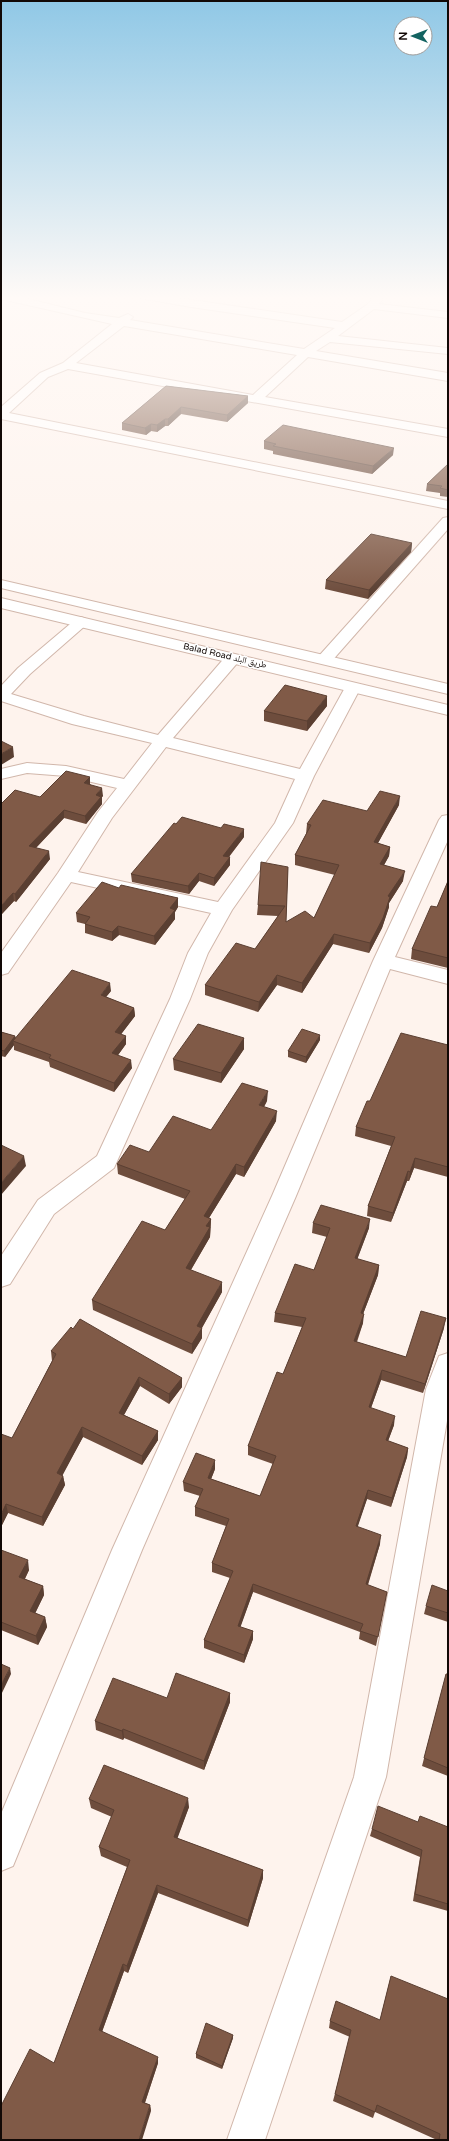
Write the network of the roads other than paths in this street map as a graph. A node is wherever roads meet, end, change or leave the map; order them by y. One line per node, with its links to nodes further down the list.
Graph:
1 (23, 395): 5 (main road)
2 (232, 395): 4 (main road)
3 (260, 395): 4 (main road)
4 (255, 399): 6 (main road)
5 (1, 414): 7 (main road)
6 (448, 433)
7 (448, 505)
8 (448, 521): 13 (main road)
9 (1, 584): 13 (main road, Balad Road طريق البلد)
10 (1, 602): 11 (main road, Balad Road طريق البلد)
11 (81, 622): 12 (main road, Balad Road طريق البلد); 16 (main road)
12 (233, 658): 14 (main road, Balad Road طريق البلد); 18 (main road)
13 (324, 660): 15 (main road, Balad Road طريق البلد)
14 (353, 687): 17 (main road, Balad Road طريق البلد); 20 (main road)
15 (448, 690)
16 (1, 696): 18 (main road)
17 (448, 710)
18 (164, 740): 20 (main road); 21 (main road)
19 (1, 774): 21 (main road)
20 (305, 776): 24 (main road)
21 (127, 785): 23 (main road)
22 (448, 820): 25 (main road)
23 (66, 875): 24 (main road); 26 (main road)
24 (223, 909): 28 (main road)
25 (383, 961): 27 (main road); 30 (main road)
26 (1, 968)
27 (448, 977)
28 (1, 1277)
29 (445, 1382): 31 (main road)
30 (1, 1854)
31 (246, 2140)

